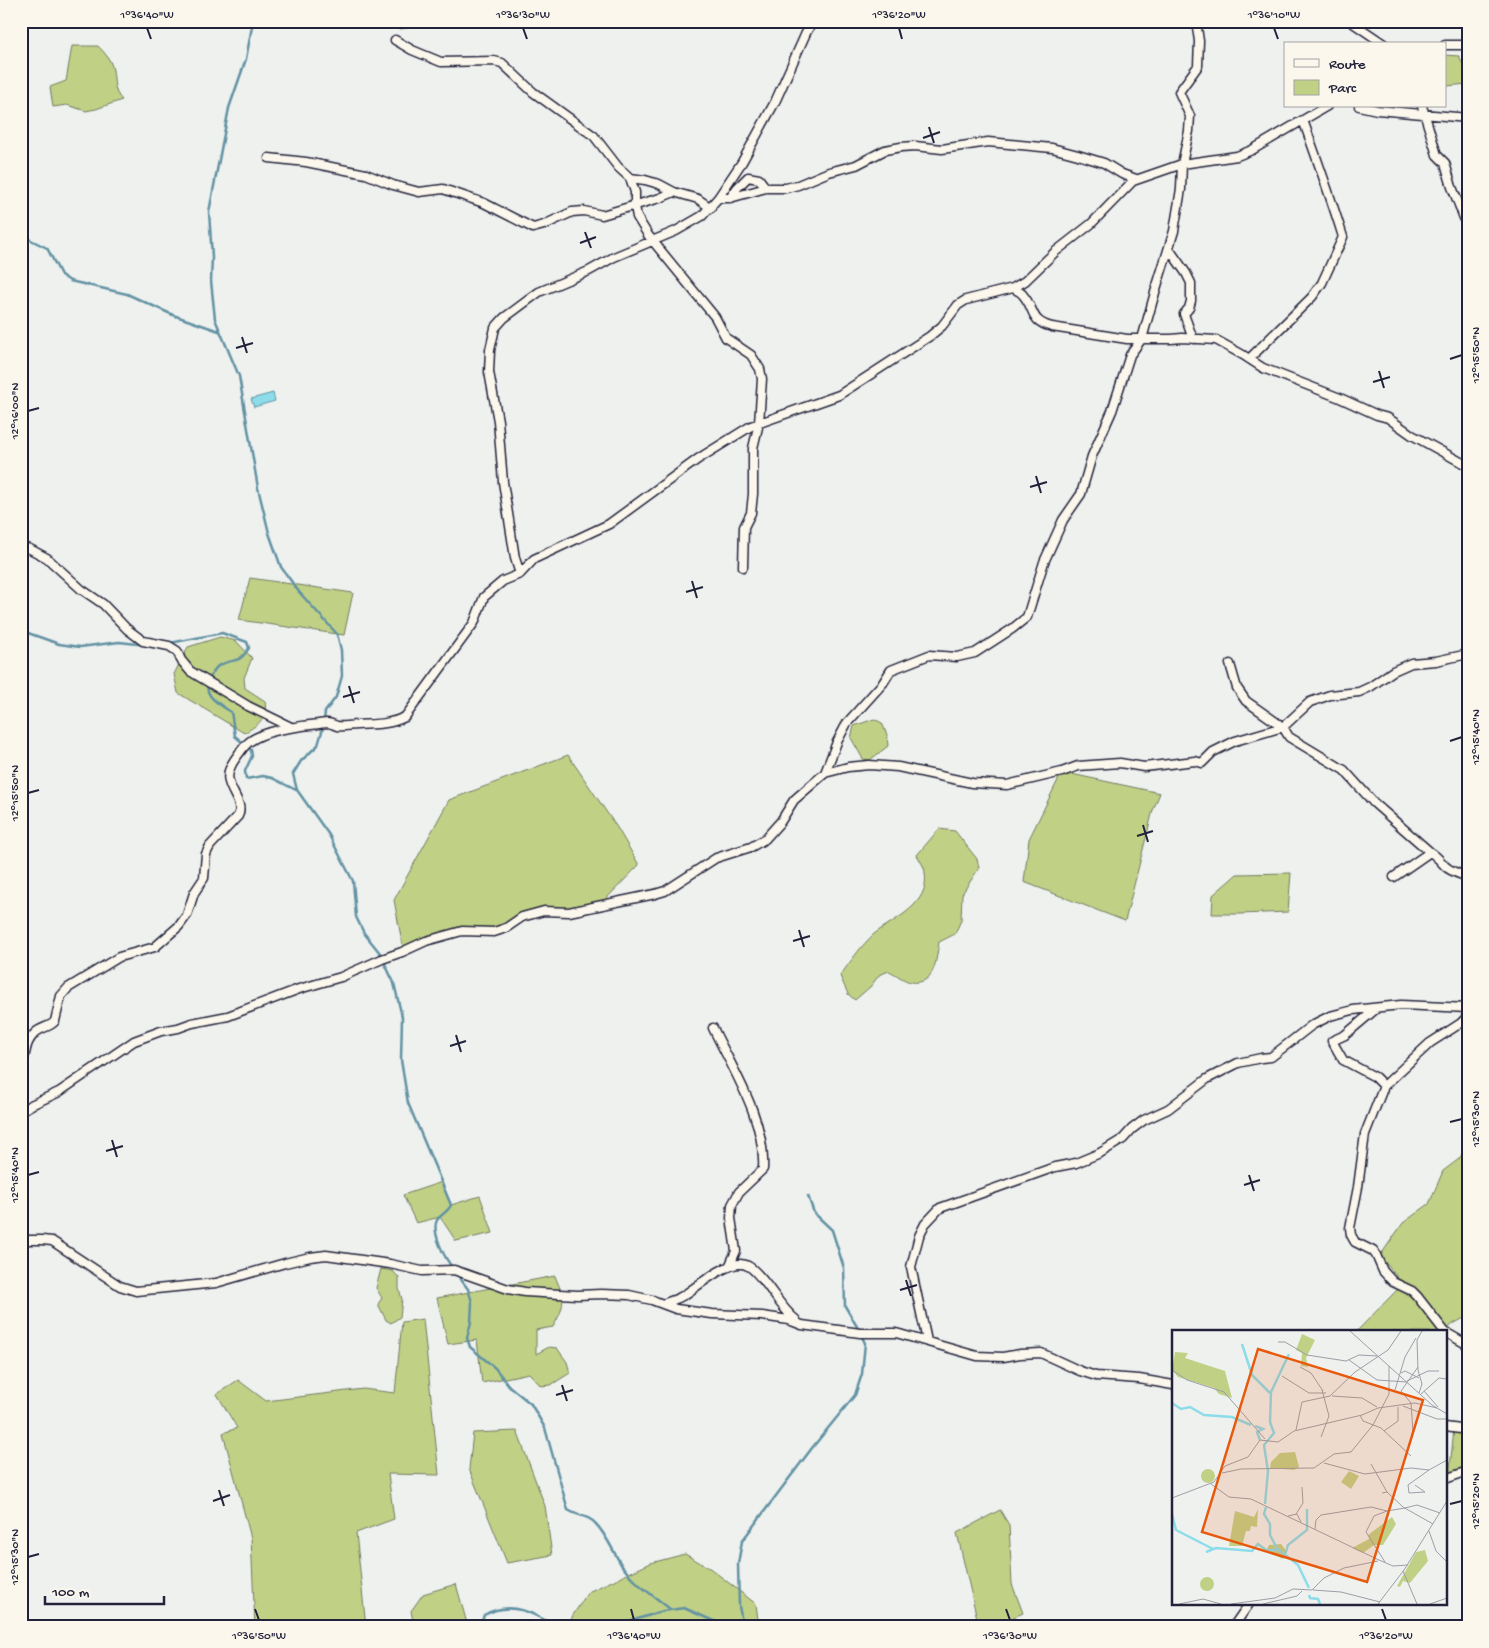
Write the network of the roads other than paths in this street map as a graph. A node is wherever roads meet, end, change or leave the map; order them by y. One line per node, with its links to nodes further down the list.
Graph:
1 (813, 21): 20 (street)
2 (1196, 21): 15 (street)
3 (1350, 21): 5 (street)
4 (394, 40): 16 (street)
5 (1381, 42)
6 (1446, 45): 7 (street)
7 (1468, 45)
8 (1324, 108): 13 (street)
9 (1368, 108): 11 (street)
10 (1423, 108): 11 (street)
11 (1425, 115): 12 (street); 24 (street)
12 (1468, 118)
13 (1303, 120): 15 (street); 30 (street)
14 (269, 158): 22 (street)
15 (1182, 164): 17 (street); 26 (street)
16 (630, 178): 19 (street); 22 (street)
17 (1136, 179): 18 (street); 27 (street)
18 (766, 188): 21 (street); 21 (street)
19 (674, 192): 22 (street); 23 (street)
20 (718, 198): 21 (street); 23 (street)
21 (730, 198)
22 (635, 206): 25 (street)
23 (711, 208): 25 (street)
24 (1468, 228)
25 (654, 241): 31 (street); 35 (street)
26 (1168, 249): 28 (street); 29 (street)
27 (1013, 288): 28 (street); 31 (street)
28 (1142, 339): 29 (street); 40 (street)
29 (1192, 339): 30 (street)
30 (1249, 359): 32 (street)
31 (759, 423): 34 (street); 35 (street)
32 (1468, 466)
33 (21, 547): 39 (street)
34 (743, 567)
35 (520, 574): 39 (street)
36 (1468, 654): 38 (street)
37 (1230, 664): 38 (street)
38 (1283, 727): 40 (street); 41 (street)
39 (291, 728): 48 (street)
40 (825, 773): 50 (street)
41 (1430, 852): 42 (street); 43 (street)
42 (1394, 877)
43 (1468, 877)
44 (1377, 1008): 45 (street); 49 (street); 57 (street)
45 (1468, 1008)
46 (1468, 1016): 49 (street)
47 (713, 1028): 52 (street)
48 (21, 1065)
49 (1384, 1086): 55 (street)
50 (21, 1111)
51 (21, 1240): 53 (street)
52 (729, 1267): 53 (street); 54 (street)
53 (663, 1304): 54 (street)
54 (802, 1325): 57 (street)
55 (1443, 1330)
56 (1446, 1333): 58 (street)
57 (927, 1341): 59 (street)
58 (1468, 1345)
59 (1172, 1385)
60 (1446, 1427): 61 (street)
61 (1468, 1430)
62 (1468, 1471): 63 (street)
63 (1446, 1479)
64 (1248, 1606): 65 (street)
65 (1233, 1627)

